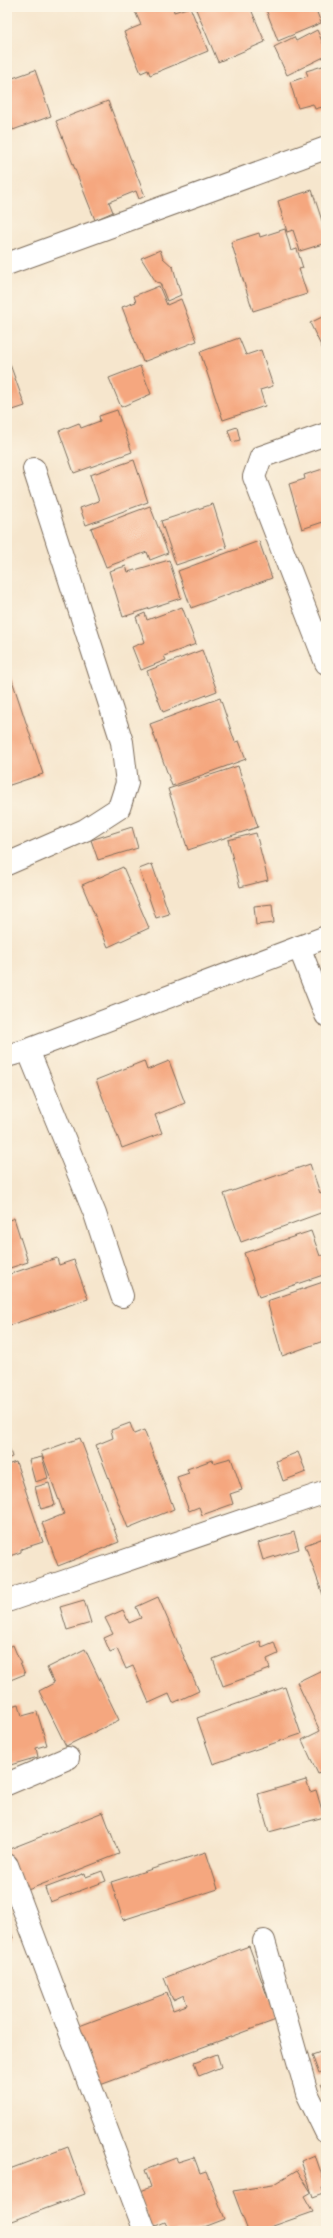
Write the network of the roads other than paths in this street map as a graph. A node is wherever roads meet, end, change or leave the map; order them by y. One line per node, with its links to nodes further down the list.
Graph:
1 (326, 148): 2 (street)
2 (7, 264)
3 (326, 434): 5 (street)
4 (34, 469): 6 (street)
5 (326, 663)
6 (7, 864)
7 (326, 937): 8 (street)
8 (299, 946): 9 (street); 10 (street)
9 (326, 1015)
10 (28, 1050): 11 (street); 12 (street)
11 (7, 1056)
12 (122, 1296)
13 (326, 1492): 14 (street)
14 (7, 1601)
15 (68, 1758): 16 (street)
16 (7, 1784)
17 (7, 1865): 20 (street)
18 (264, 1941): 19 (street)
19 (326, 2132)
20 (145, 2231)

